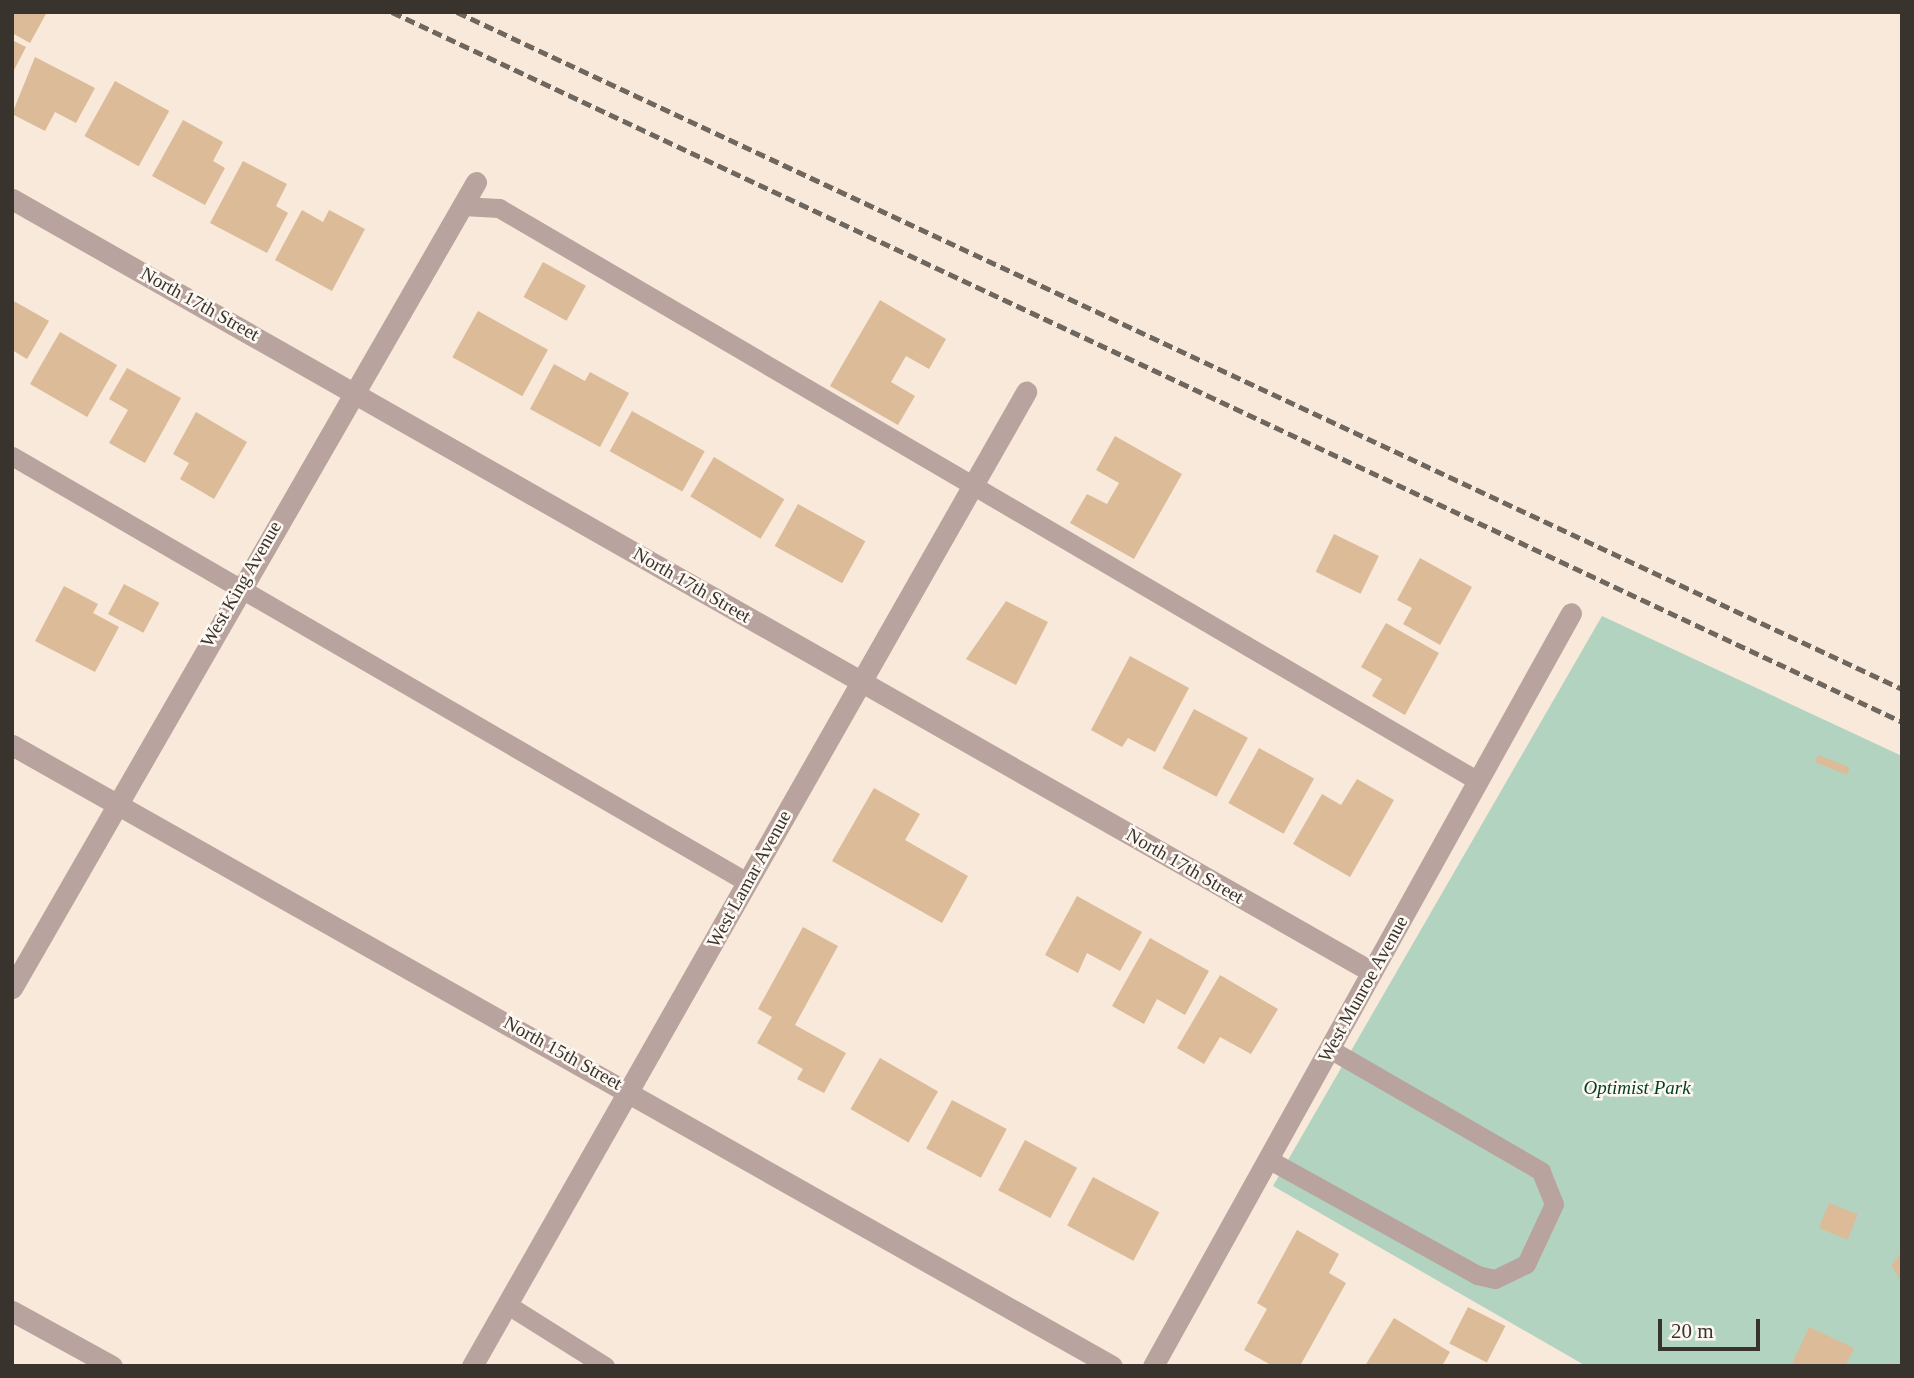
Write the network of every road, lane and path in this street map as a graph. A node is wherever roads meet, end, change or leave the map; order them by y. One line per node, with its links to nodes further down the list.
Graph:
1 (476, 183): 3 (street, West King Avenue)
2 (12, 199): 4 (street, North 17th Street)
3 (462, 206): 4 (street, West King Avenue); 7 (lane)
4 (351, 390): 8 (street, West King Avenue); 10 (street, North 17th Street)
5 (1026, 392): 7 (street, West Lamar Avenue)
6 (12, 456): 8 (lane)
7 (971, 487): 10 (street, West Lamar Avenue); 12 (lane)
8 (240, 585): 13 (street, West King Avenue); 14 (lane)
9 (1571, 613): 12 (street, West Munroe Avenue)
10 (859, 681): 14 (street, West Lamar Avenue); 15 (street, North 17th Street)
11 (12, 745): 13 (street, North 15th Street)
12 (1478, 781): 15 (street, West Munroe Avenue)
13 (117, 804): 16 (street, West King Avenue); 18 (street, North 15th Street)
14 (747, 882): 18 (street, West Lamar Avenue)
15 (1372, 972): 17 (street, West Munroe Avenue)
16 (12, 988)
17 (1330, 1049): 19 (street, West Munroe Avenue); 19 (lane)
18 (631, 1090): 20 (street, West Lamar Avenue); 25 (street, North 15th Street)
19 (1268, 1159): 26 (street, West Munroe Avenue)
20 (508, 1305): 23 (street, West Lamar Avenue); 24 (lane)
21 (12, 1311): 22 (street)
22 (112, 1366)
23 (472, 1366)
24 (606, 1366)
25 (1112, 1366)
26 (1153, 1366)

